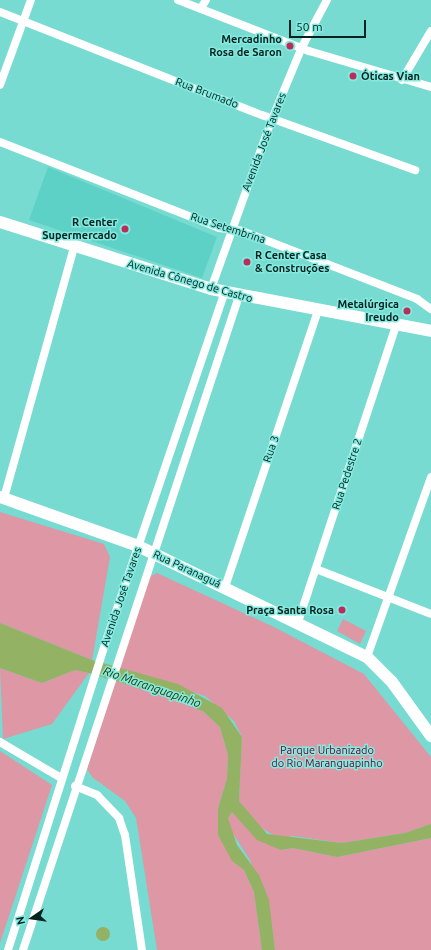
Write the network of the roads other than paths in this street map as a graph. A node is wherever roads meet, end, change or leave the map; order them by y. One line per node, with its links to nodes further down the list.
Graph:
1 (31, 0): 7 (street)
2 (178, 0): 5 (street)
3 (206, 0): 5 (street)
4 (327, 0): 9 (street, Avenida José Tavares)
5 (201, 8): 9 (street)
6 (0, 12): 7 (street, Rua Brumado)
7 (24, 21): 11 (street); 13 (street, Rua Brumado)
8 (431, 31): 10 (street)
9 (302, 47): 10 (street); 13 (street, Avenida José Tavares)
10 (402, 80): 12 (street)
11 (0, 85)
12 (431, 87)
13 (272, 119): 15 (street, Rua Brumado); 17 (street, Avenida José Tavares)
14 (0, 142): 17 (street, Rua Setembrina)
15 (415, 170)
16 (0, 222): 18 (main road, Avenida Cônego de Castro)
17 (230, 230): 19 (street, Avenida José Tavares); 22 (street, Rua Setembrina)
18 (74, 247): 19 (main road, Avenida Cônego de Castro); 27 (street)
19 (211, 289): 20 (main road, Avenida Cônego de Castro)
20 (225, 292): 21 (main road, Avenida Cônego de Castro); 28 (street, Avenida José Tavares)
21 (239, 296): 23 (main road, Avenida Cônego de Castro); 29 (street, Avenida José Tavares)
22 (431, 309)
23 (318, 310): 24 (main road, Avenida Cônego de Castro); 31 (street, Rua 3)
24 (396, 326): 25 (main road, Avenida Cônego de Castro); 30 (street, Rua Pedestre 2)
25 (431, 330)
26 (431, 477): 32 (street)
27 (2, 498): 28 (main road, Rua Paranaguá)
28 (138, 546): 29 (main road, Rua Paranaguá); 38 (street, Avenida José Tavares)
29 (153, 553): 31 (main road, Rua Paranaguá); 39 (street, Avenida José Tavares)
30 (316, 569): 32 (street); 34 (street, Rua Pedestre 2)
31 (225, 587): 34 (main road, Rua Paranaguá)
32 (389, 600): 33 (street); 35 (street)
33 (431, 614)
34 (298, 622): 35 (main road, Rua Paranaguá)
35 (367, 657): 36 (main road, Rua Paranaguá)
36 (431, 736)
37 (0, 742): 38 (street)
38 (61, 778): 40 (street, Avenida José Tavares)
39 (75, 786): 41 (street, Avenida José Tavares); 44 (street)
40 (30, 886): 41 (street); 42 (street, Avenida José Tavares)
41 (43, 891): 43 (street, Avenida José Tavares)
42 (8, 950)
43 (23, 950)
44 (142, 950)

